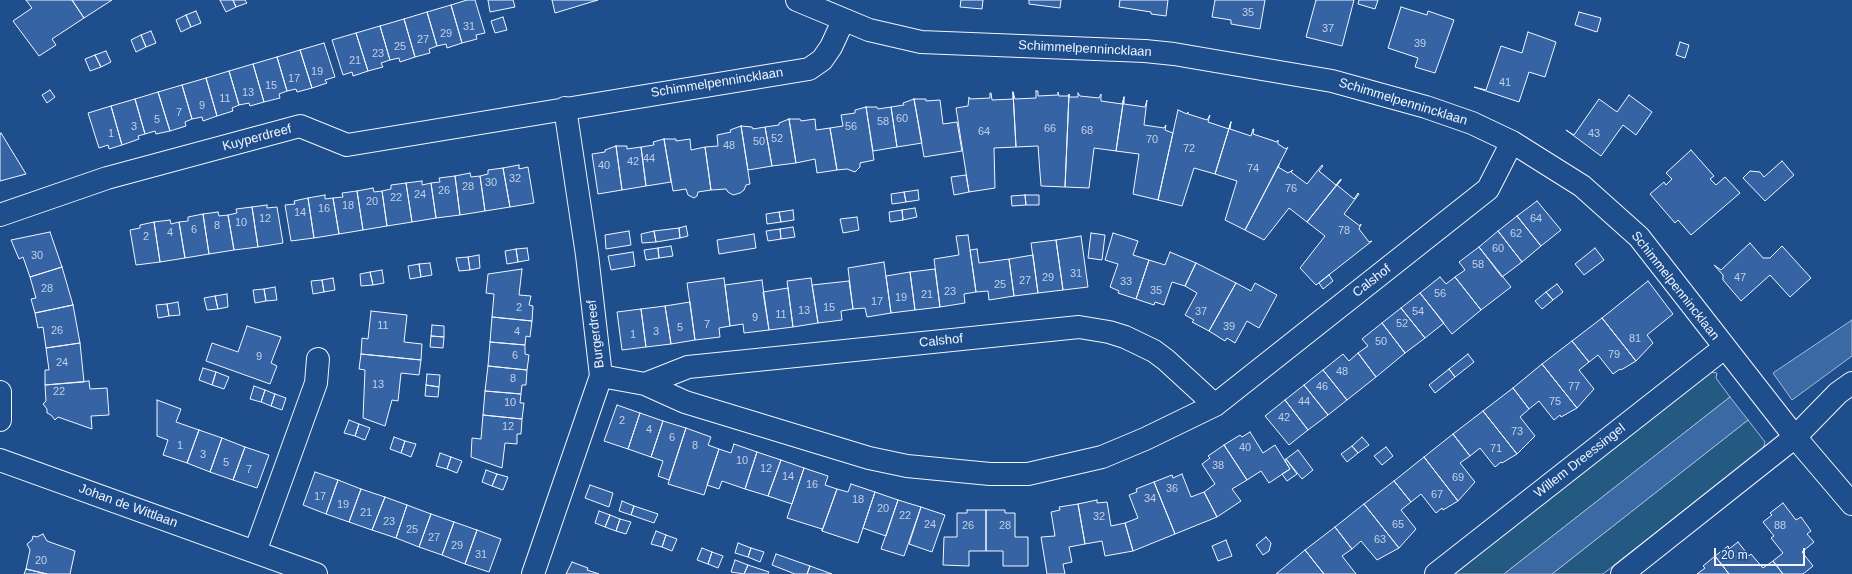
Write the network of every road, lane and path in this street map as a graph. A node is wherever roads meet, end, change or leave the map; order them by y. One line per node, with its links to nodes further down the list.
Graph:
1 (797, 0): 2 (street, Schimmelpennincklaan)
2 (844, 21): 3 (street, Schimmelpennincklaan); 4 (street, Schimmelpennincklaan)
3 (565, 108): 5 (street, Kuyperdreef); 8 (street, Burgerdreef)
4 (1512, 142): 6 (street, Schimmelpennincklaan); 12 (street, Calshof)
5 (0, 215)
6 (1724, 348): 14 (street, Schimmelpennincklaan); 20 (street, Willem Dreessingel)
7 (318, 358): 17 (street)
8 (601, 376): 10 (street, Calshof); 19 (street, Burgerdreef)
9 (1852, 383): 14 (street)
10 (645, 384): 12 (street, Calshof); 12 (street, Calshof)
11 (0, 392): 13 (street)
12 (1215, 406)
13 (0, 420)
14 (1795, 437): 16 (street, Schimmelpennincklaan); 21 (street)
15 (0, 460): 17 (street, Johan de Wittlaan)
16 (1852, 504)
17 (255, 552): 18 (street, Johan de Wittlaan)
18 (316, 574)
19 (533, 574)
20 (1436, 574)
21 (1622, 574)

